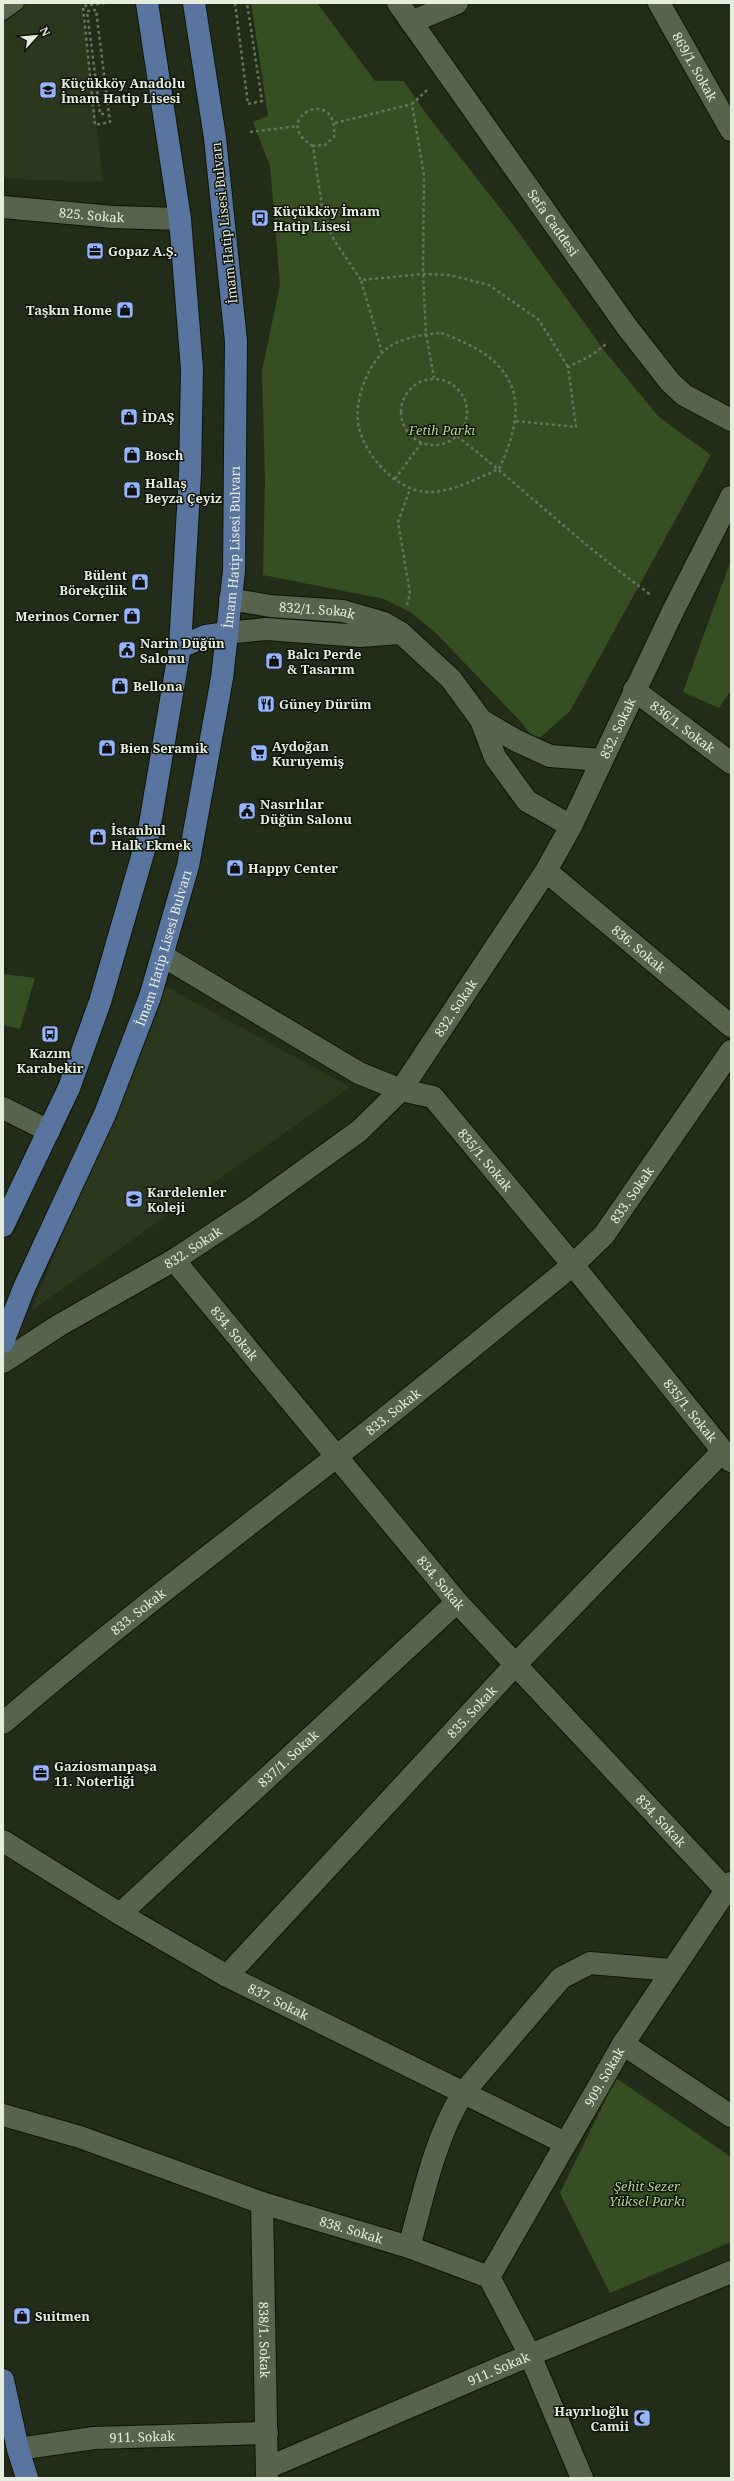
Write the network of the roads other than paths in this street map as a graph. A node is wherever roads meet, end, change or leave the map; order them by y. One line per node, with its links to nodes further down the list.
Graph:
1 (17, 3): 7 (lane)
2 (147, 3): 11 (main road)
3 (194, 3): 14 (main road, İmam Hatip Lisesi Bulvarı)
4 (398, 3): 8 (street, Sefa Caddesi)
5 (457, 3): 8 (street)
6 (659, 3): 9 (street, 869/1. Sokak)
7 (3, 13)
8 (411, 22): 12 (street, Sefa Caddesi)
9 (731, 130)
10 (3, 207): 11 (street, 825. Sokak)
11 (180, 219): 17 (main road)
12 (731, 420)
13 (731, 497): 18 (street, 832. Sokak)
14 (230, 599): 15 (main road, İmam Hatip Lisesi Bulvarı); 16 (street, 832/1. Sokak)
15 (227, 633): 16 (street, 832/1. Sokak); 17 (main road); 24 (main road, İmam Hatip Lisesi Bulvarı)
16 (400, 633): 19 (street, 832/1. Sokak)
17 (180, 647): 29 (main road)
18 (634, 690): 20 (street, 832. Sokak); 21 (street, 836/1. Sokak)
19 (482, 720): 20 (street, 832/1. Sokak); 22 (street, 832/1. Sokak)
20 (602, 760): 22 (street, 832. Sokak)
21 (731, 763)
22 (571, 826): 23 (street, 832. Sokak)
23 (546, 871): 25 (street, 836. Sokak); 27 (street, 832. Sokak)
24 (162, 956): 27 (street, 835/1. Sokak); 33 (main road, İmam Hatip Lisesi Bulvarı)
25 (731, 1026)
26 (731, 1051): 32 (street, 833. Sokak)
27 (402, 1090): 31 (street, 832. Sokak); 32 (street, 835/1. Sokak)
28 (3, 1108): 29 (street)
29 (49, 1130): 30 (main road)
30 (3, 1226)
31 (174, 1260): 34 (street, 832. Sokak); 35 (street, 834. Sokak)
32 (573, 1265): 35 (street, 833. Sokak); 36 (street, 835/1. Sokak)
33 (3, 1342)
34 (3, 1362)
35 (338, 1456): 37 (street, 834. Sokak); 39 (street, 833. Sokak)
36 (727, 1457): 38 (street, 835. Sokak)
37 (457, 1602): 38 (street, 834. Sokak); 42 (street, 837/1. Sokak)
38 (516, 1664): 41 (street, 834. Sokak); 44 (street, 835. Sokak)
39 (3, 1722)
40 (3, 1841): 42 (street, 837. Sokak)
41 (729, 1887): 43 (street, 909. Sokak)
42 (120, 1914): 44 (street, 837. Sokak)
43 (672, 1970): 45 (street, 909. Sokak); 46 (street)
44 (227, 1976): 46 (street, 837. Sokak)
45 (623, 2044): 48 (street); 49 (street, 909. Sokak)
46 (463, 2093): 49 (street, 837. Sokak); 51 (street)
47 (3, 2116): 50 (street, 838. Sokak)
48 (731, 2116)
49 (565, 2143): 53 (street, 909. Sokak)
50 (262, 2203): 51 (street, 838. Sokak); 56 (street, 838/1. Sokak)
51 (409, 2247): 53 (street, 838. Sokak)
52 (731, 2272): 54 (street, 911. Sokak)
53 (489, 2277): 54 (street)
54 (530, 2355): 58 (street, 911. Sokak); 60 (street)
55 (3, 2380): 57 (main road)
56 (267, 2433): 57 (street, 911. Sokak); 58 (street, 838/1. Sokak)
57 (18, 2449): 59 (main road)
58 (267, 2473)
59 (27, 2478)
60 (582, 2478)

